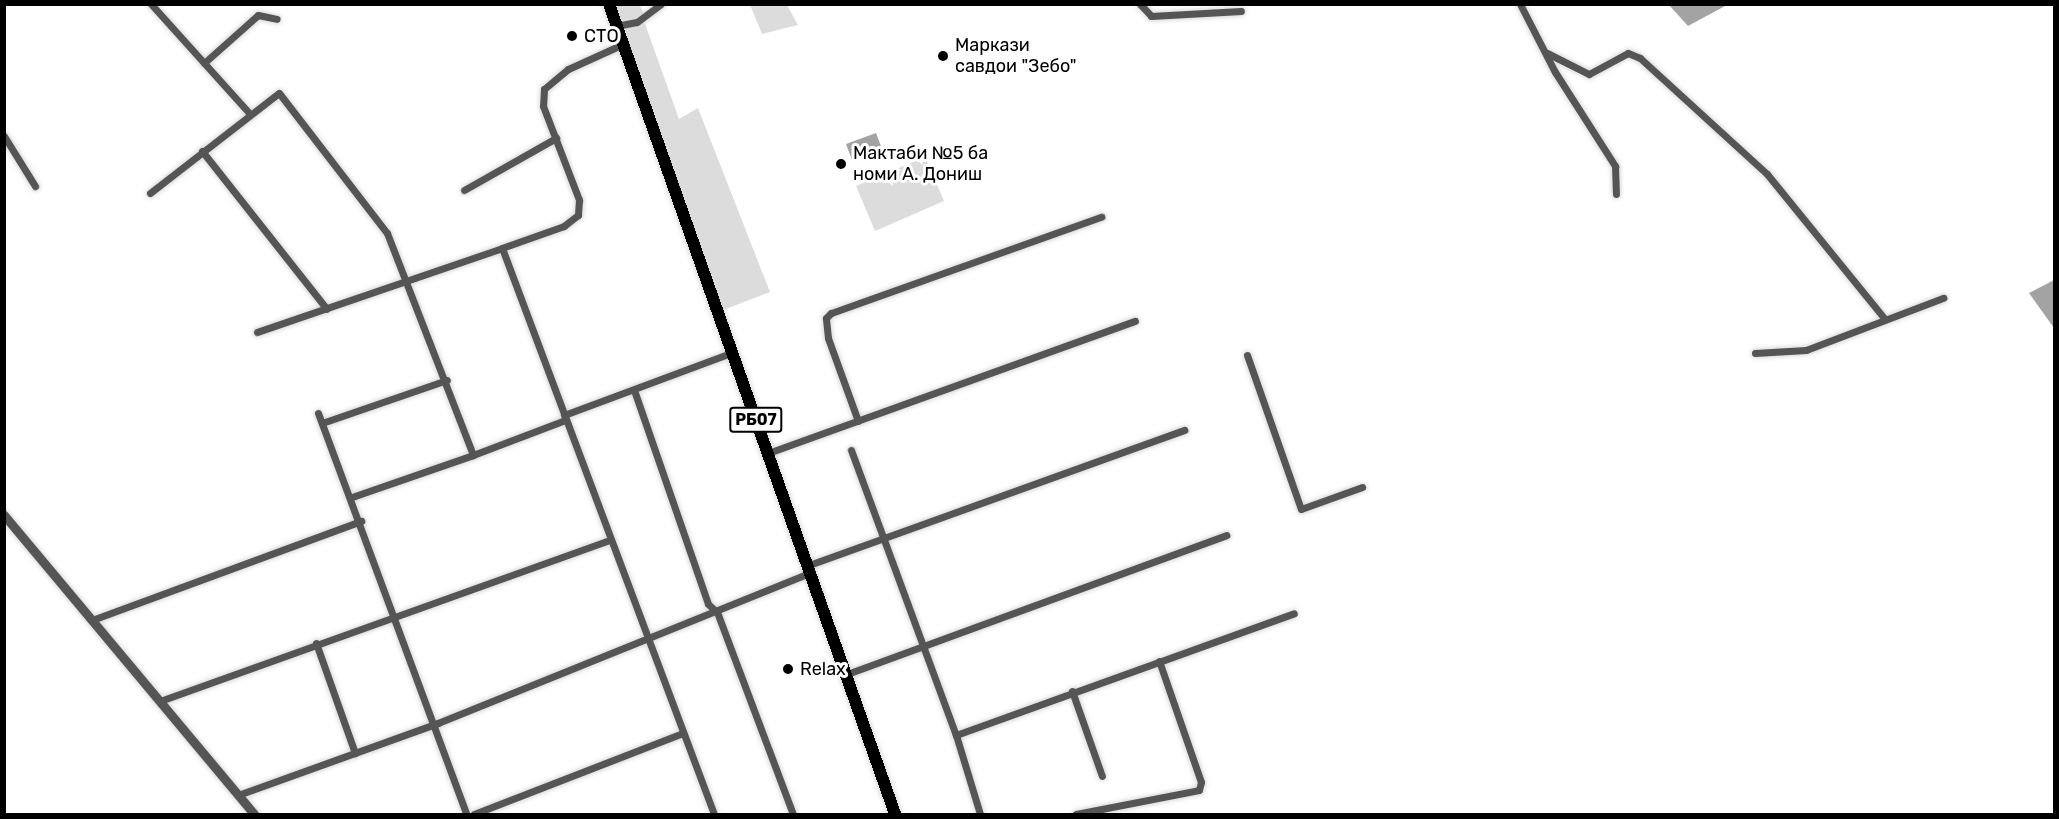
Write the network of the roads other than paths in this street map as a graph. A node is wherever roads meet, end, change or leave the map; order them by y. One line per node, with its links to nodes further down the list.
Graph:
1 (151, 4): 11 (street)
2 (609, 4): 8 (highway, РБ07)
3 (661, 4): 8 (street)
4 (1140, 4): 6 (street)
5 (1521, 4): 10 (street)
6 (1241, 11)
7 (277, 19): 11 (street)
8 (615, 26): 9 (highway, РБ07)
9 (621, 45): 14 (street); 28 (highway, РБ07)
10 (1547, 53): 19 (street); 25 (street)
11 (204, 63): 12 (street)
12 (249, 113): 15 (street); 22 (street)
13 (4, 136): 16 (street)
14 (556, 138): 17 (street); 21 (street)
15 (202, 151): 18 (street); 24 (street)
16 (35, 186)
17 (464, 190)
18 (150, 193)
19 (1616, 194)
20 (1101, 217): 35 (street)
21 (502, 248): 22 (street); 34 (street)
22 (408, 282): 24 (street); 31 (street)
23 (1943, 298): 25 (street)
24 (327, 309): 27 (street)
25 (1886, 319): 29 (street)
26 (1135, 321): 35 (street)
27 (257, 332)
28 (731, 353): 32 (street); 39 (highway, РБ07)
29 (1755, 353)
30 (1247, 355): 41 (street)
31 (447, 380): 36 (street); 40 (street)
32 (634, 390): 34 (street); 49 (street)
33 (318, 413): 36 (street)
34 (564, 417): 40 (street); 47 (street)
35 (858, 421): 39 (street)
36 (322, 423): 42 (street)
37 (1184, 429): 46 (street)
38 (851, 450): 46 (street)
39 (768, 453): 48 (highway, РБ07)
40 (473, 455): 42 (street)
41 (1362, 486)
42 (352, 497): 44 (street)
43 (4, 515): 52 (street)
44 (361, 521): 51 (street); 52 (street)
45 (1226, 535): 55 (street)
46 (883, 537): 48 (street); 55 (street)
47 (608, 541): 51 (street); 53 (street)
48 (811, 569): 49 (street); 57 (highway, РБ07)
49 (717, 612): 53 (street); 70 (street)
50 (1293, 613): 56 (street)
51 (395, 615): 54 (street); 60 (street)
52 (92, 620): 59 (street)
53 (647, 640): 60 (street); 61 (street)
54 (316, 643): 59 (street); 63 (street)
55 (922, 647): 57 (street); 62 (street)
56 (1159, 661): 58 (street); 73 (street)
57 (847, 674): 71 (highway, РБ07)
58 (1072, 691): 62 (street); 64 (street)
59 (160, 701): 65 (street)
60 (435, 724): 63 (street); 67 (street)
61 (683, 733): 68 (street); 69 (street)
62 (956, 735): 72 (street)
63 (355, 753): 65 (street)
64 (1102, 776)
65 (238, 795): 66 (street)
66 (254, 814)
67 (466, 814)
68 (474, 814)
69 (714, 814)
70 (793, 814)
71 (895, 814)
72 (980, 814)
73 (1076, 814)

